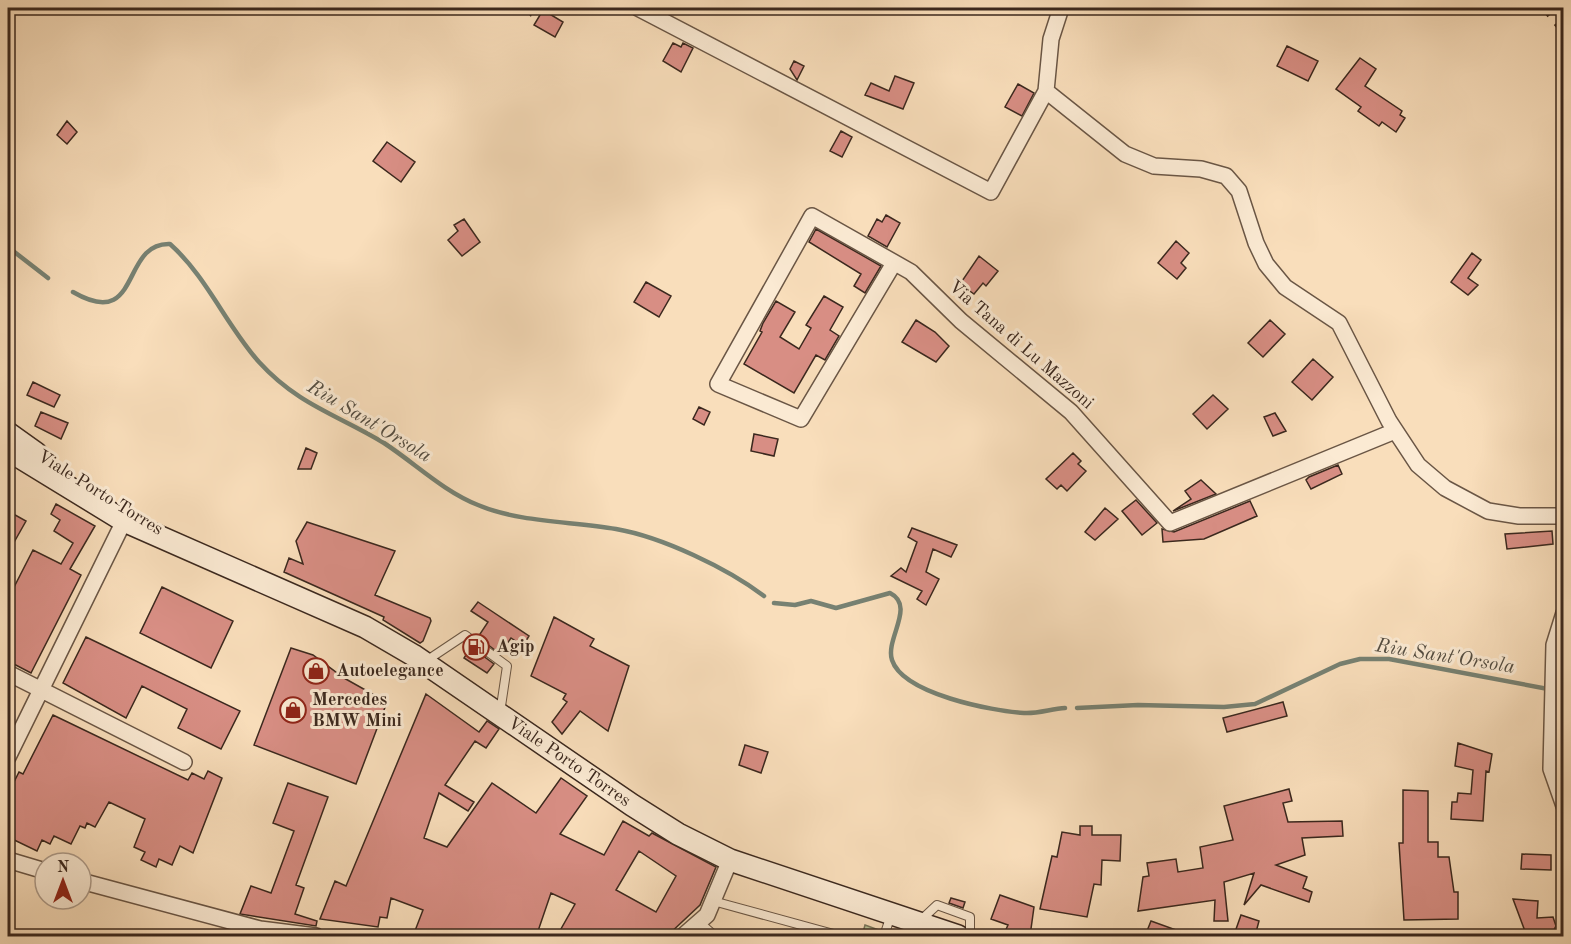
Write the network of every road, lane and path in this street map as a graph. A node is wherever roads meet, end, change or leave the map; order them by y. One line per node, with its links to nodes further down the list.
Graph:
1 (538, 8): 4 (path)
2 (638, 8): 5 (street)
3 (1061, 8): 5 (street)
4 (530, 16)
5 (1046, 91): 7 (street)
6 (894, 262): 6 (street, Via Tana di Lu Mazzoni); 7 (street, Via Tana di Lu Mazzoni)
7 (1395, 431): 10 (street)
8 (8, 433): 12 (main road, Viale Porto Torres)
9 (8, 450): 11 (main road, Viale Porto Torres)
10 (1563, 516)
11 (124, 521): 12 (main road, Viale Porto Torres); 16 (street)
12 (194, 552): 14 (main road, Viale Porto Torres)
13 (1563, 613): 20 (street)
14 (424, 663): 17 (main road, Viale Porto Torres); 17 (lane)
15 (8, 673): 16 (street)
16 (40, 688): 18 (street); 19 (street)
17 (500, 714): 22 (main road, Viale Porto Torres)
18 (8, 757)
19 (184, 762)
20 (1563, 806)
21 (8, 860): 23 (street)
22 (730, 860): 25 (street); 26 (main road, Viale Porto Torres)
23 (33, 867)
24 (93, 884): 30 (street)
25 (713, 901): 27 (street); 33 (lane)
26 (891, 913): 28 (main road, Viale Porto Torres); 34 (lane)
27 (699, 922): 31 (street); 32 (lane)
28 (918, 922): 35 (main road, Viale Porto Torres); 36 (lane)
29 (1563, 931): 37 (street)
30 (316, 936)
31 (683, 936)
32 (715, 936)
33 (841, 936)
34 (885, 936)
35 (958, 936)
36 (970, 936)
37 (1562, 936)

